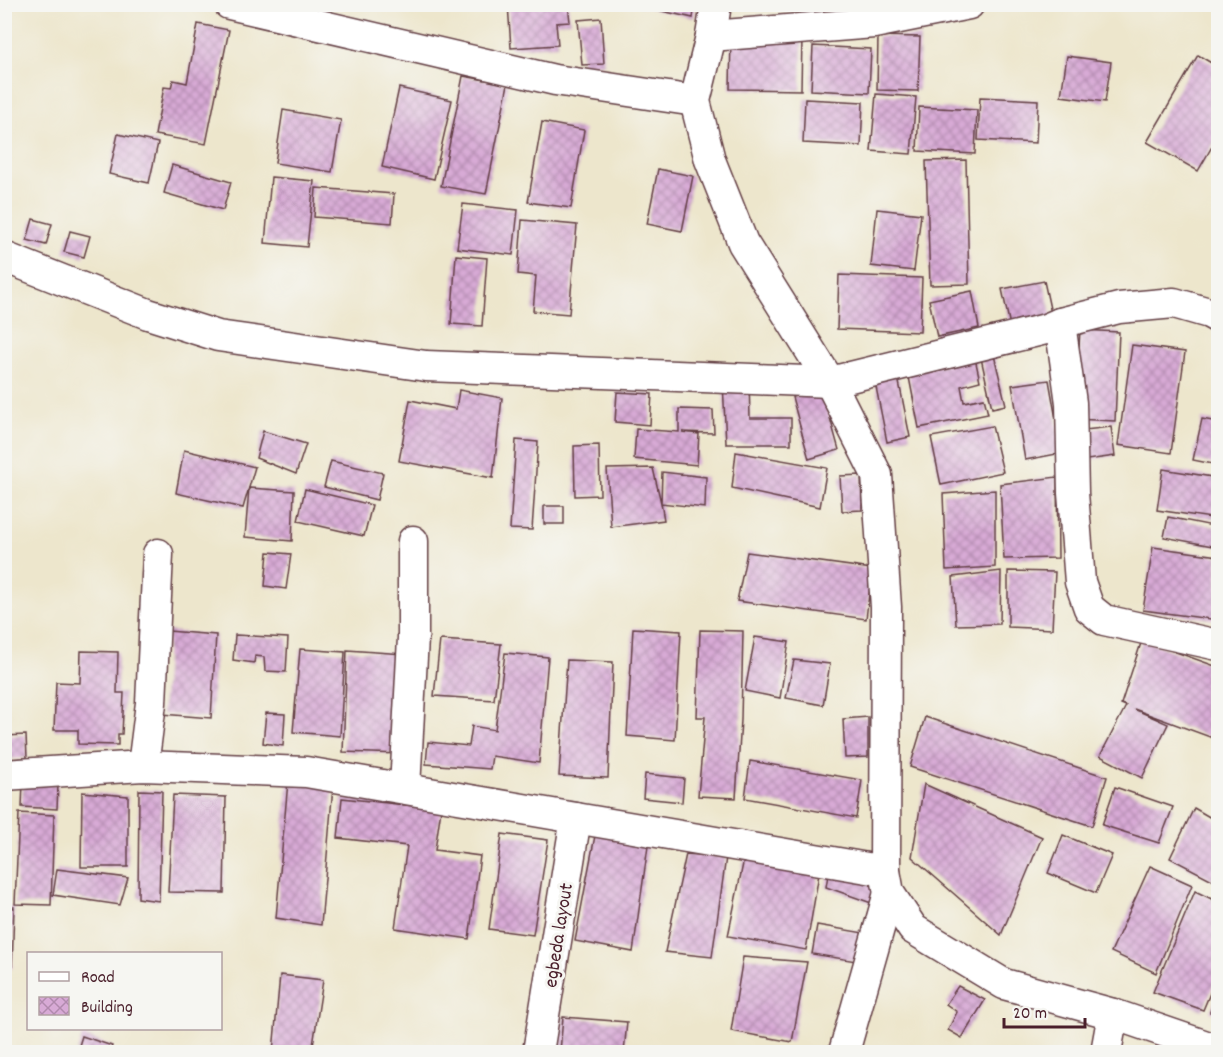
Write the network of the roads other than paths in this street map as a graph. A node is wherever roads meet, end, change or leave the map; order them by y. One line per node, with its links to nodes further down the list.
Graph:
1 (230, 4): 5 (street)
2 (716, 4): 4 (street)
3 (969, 5): 4 (street)
4 (711, 36): 5 (street)
5 (695, 101): 9 (street)
6 (4, 257): 9 (street)
7 (1218, 318): 8 (street)
8 (1060, 323): 9 (street); 12 (street)
9 (830, 382): 17 (street)
10 (412, 541): 15 (street)
11 (158, 554): 13 (street)
12 (1218, 645)
13 (143, 766): 14 (street); 15 (street)
14 (4, 775)
15 (405, 788): 16 (street)
16 (576, 818): 17 (street); 20 (street, egbeda layout)
17 (887, 882): 18 (street); 21 (street)
18 (1113, 1014): 19 (street); 22 (street)
19 (1218, 1050)
20 (538, 1053)
21 (843, 1053)
22 (1106, 1053)

